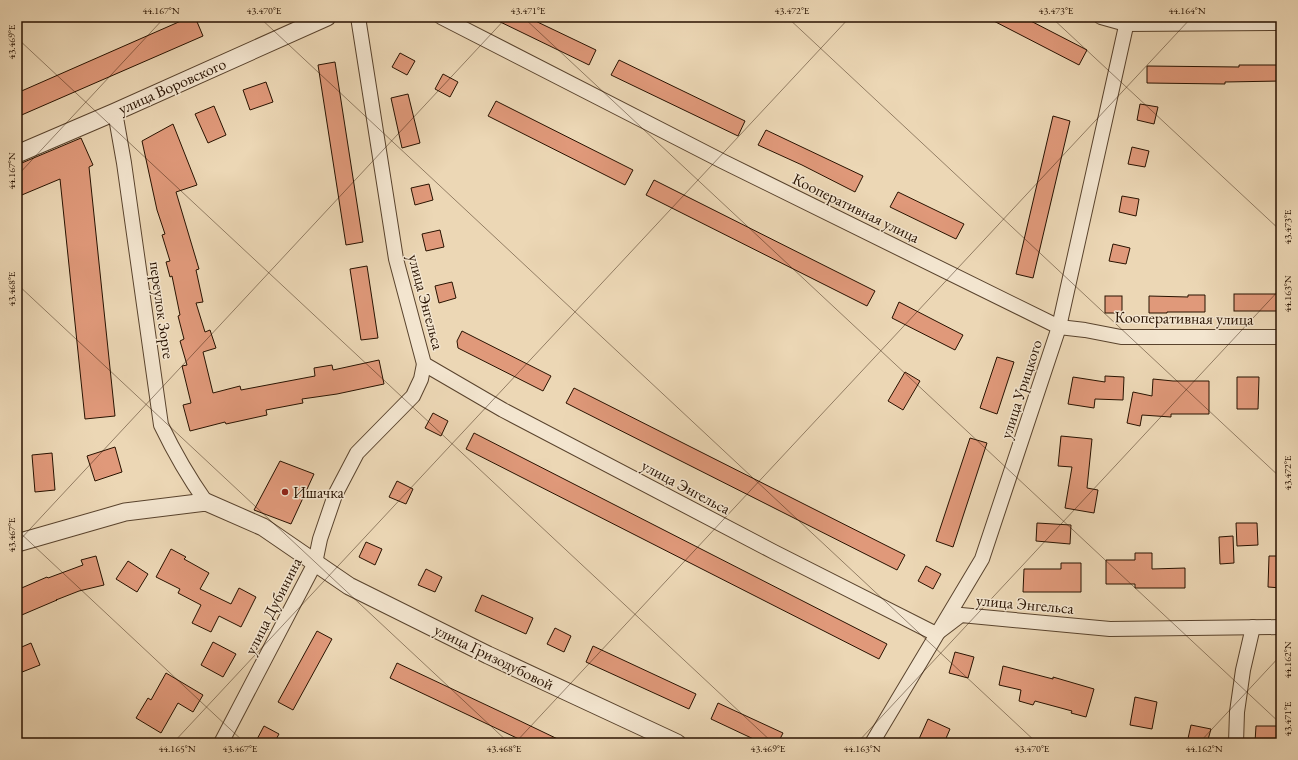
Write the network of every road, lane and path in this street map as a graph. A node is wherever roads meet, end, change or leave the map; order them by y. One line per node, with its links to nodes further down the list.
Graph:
1 (327, 17): 7 (street, улица Воровского)
2 (358, 17): 11 (street, улица Энгельса)
3 (441, 17): 9 (street, Кооперативная улица)
4 (1101, 17): 5 (street)
5 (1127, 21): 6 (street); 9 (street, улица Урицкого)
6 (1281, 23)
7 (115, 112): 8 (street, улица Воровского); 12 (street, переулок Зорге)
8 (17, 154)
9 (1059, 327): 10 (street, Кооперативная улица); 17 (street, улица Урицкого)
10 (1281, 337)
11 (424, 364): 14 (street, улица Дубинина); 17 (street, улица Энгельса)
12 (206, 502): 13 (street); 14 (street, улица Гризодубовой)
13 (17, 543)
14 (315, 563): 18 (street, улица Дубинина); 19 (street, улица Гризодубовой)
15 (1253, 627): 16 (street, улица Энгельса); 17 (street, улица Энгельса); 21 (street)
16 (1281, 627)
17 (936, 634): 20 (street, улица Урицкого)
18 (221, 743)
19 (677, 743)
20 (872, 743)
21 (1236, 743)

